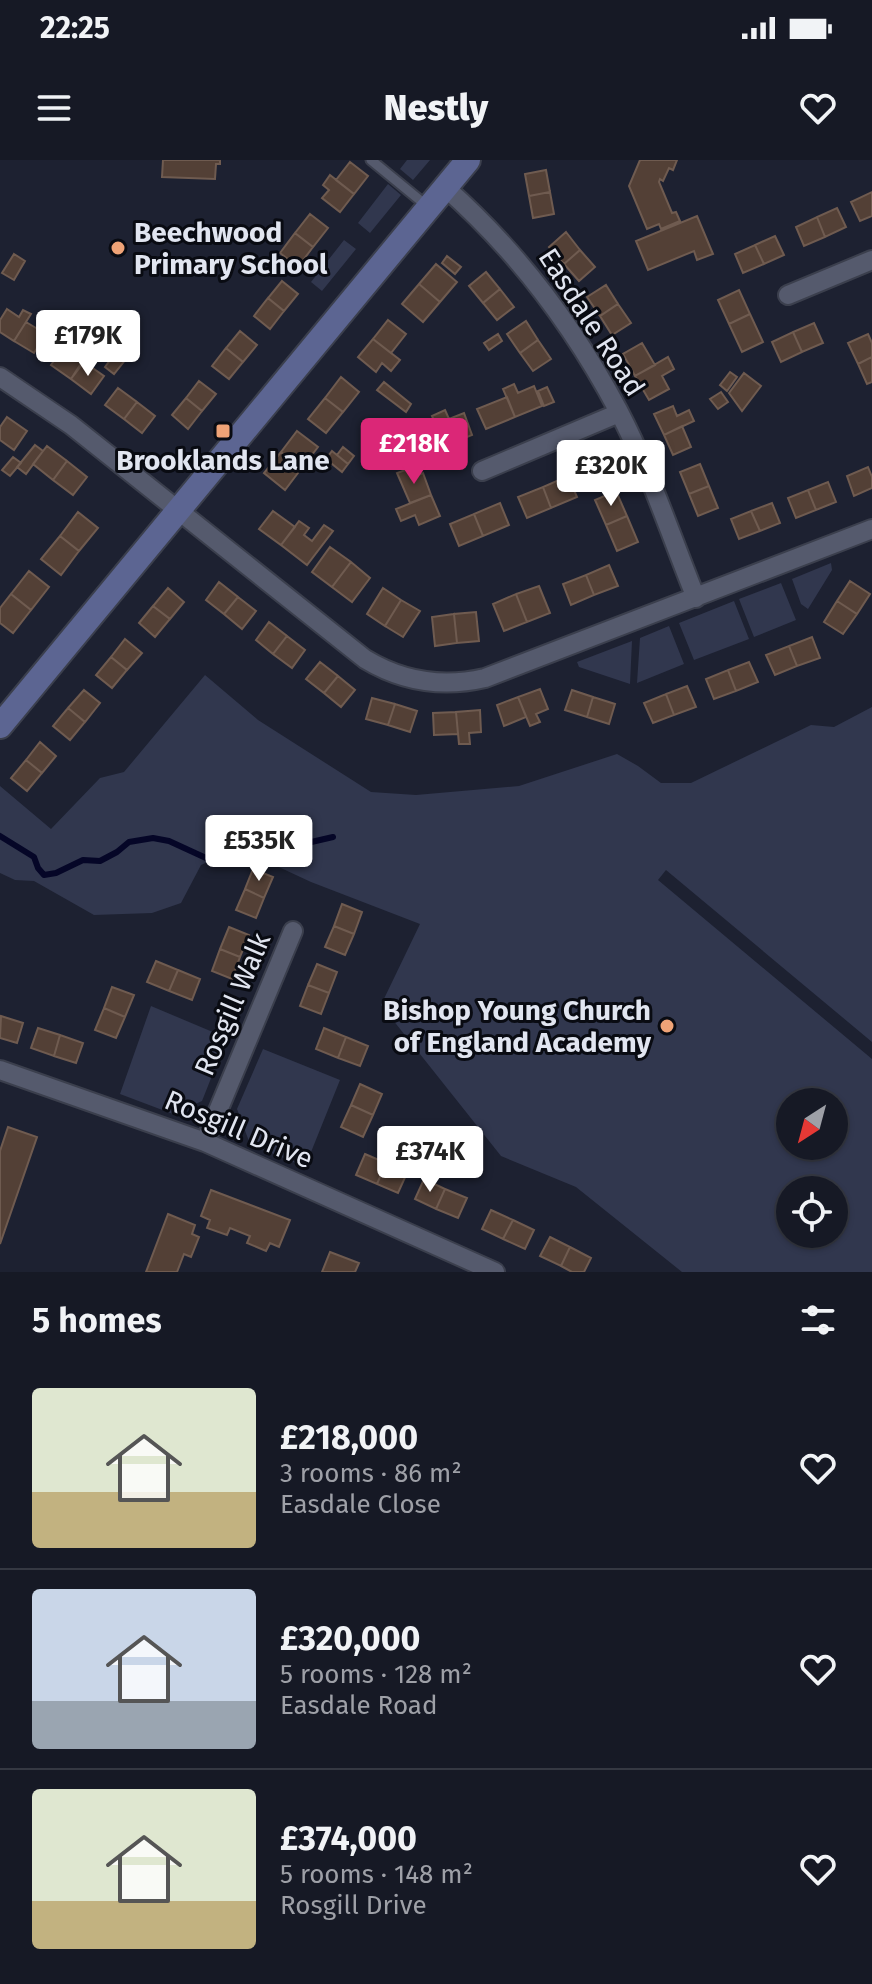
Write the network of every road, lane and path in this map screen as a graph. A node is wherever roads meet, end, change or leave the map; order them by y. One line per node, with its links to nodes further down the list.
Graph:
1 (371, 160): 4 (lane)
2 (468, 160): 3 (street)
3 (446, 188): 4 (street); 8 (street, Easdale Road)
4 (430, 208): 10 (street)
5 (872, 261): 6 (street)
6 (788, 295)
7 (0, 377): 10 (street)
8 (619, 413): 9 (street); 12 (street, Easdale Road)
9 (482, 471)
10 (179, 510): 12 (street); 13 (street)
11 (872, 529): 12 (street)
12 (696, 598)
13 (0, 726)
14 (293, 931): 16 (street, Rosgill Walk)
15 (0, 1070): 16 (street, Rosgill Drive)
16 (205, 1142): 17 (street, Rosgill Drive)
17 (495, 1272)

